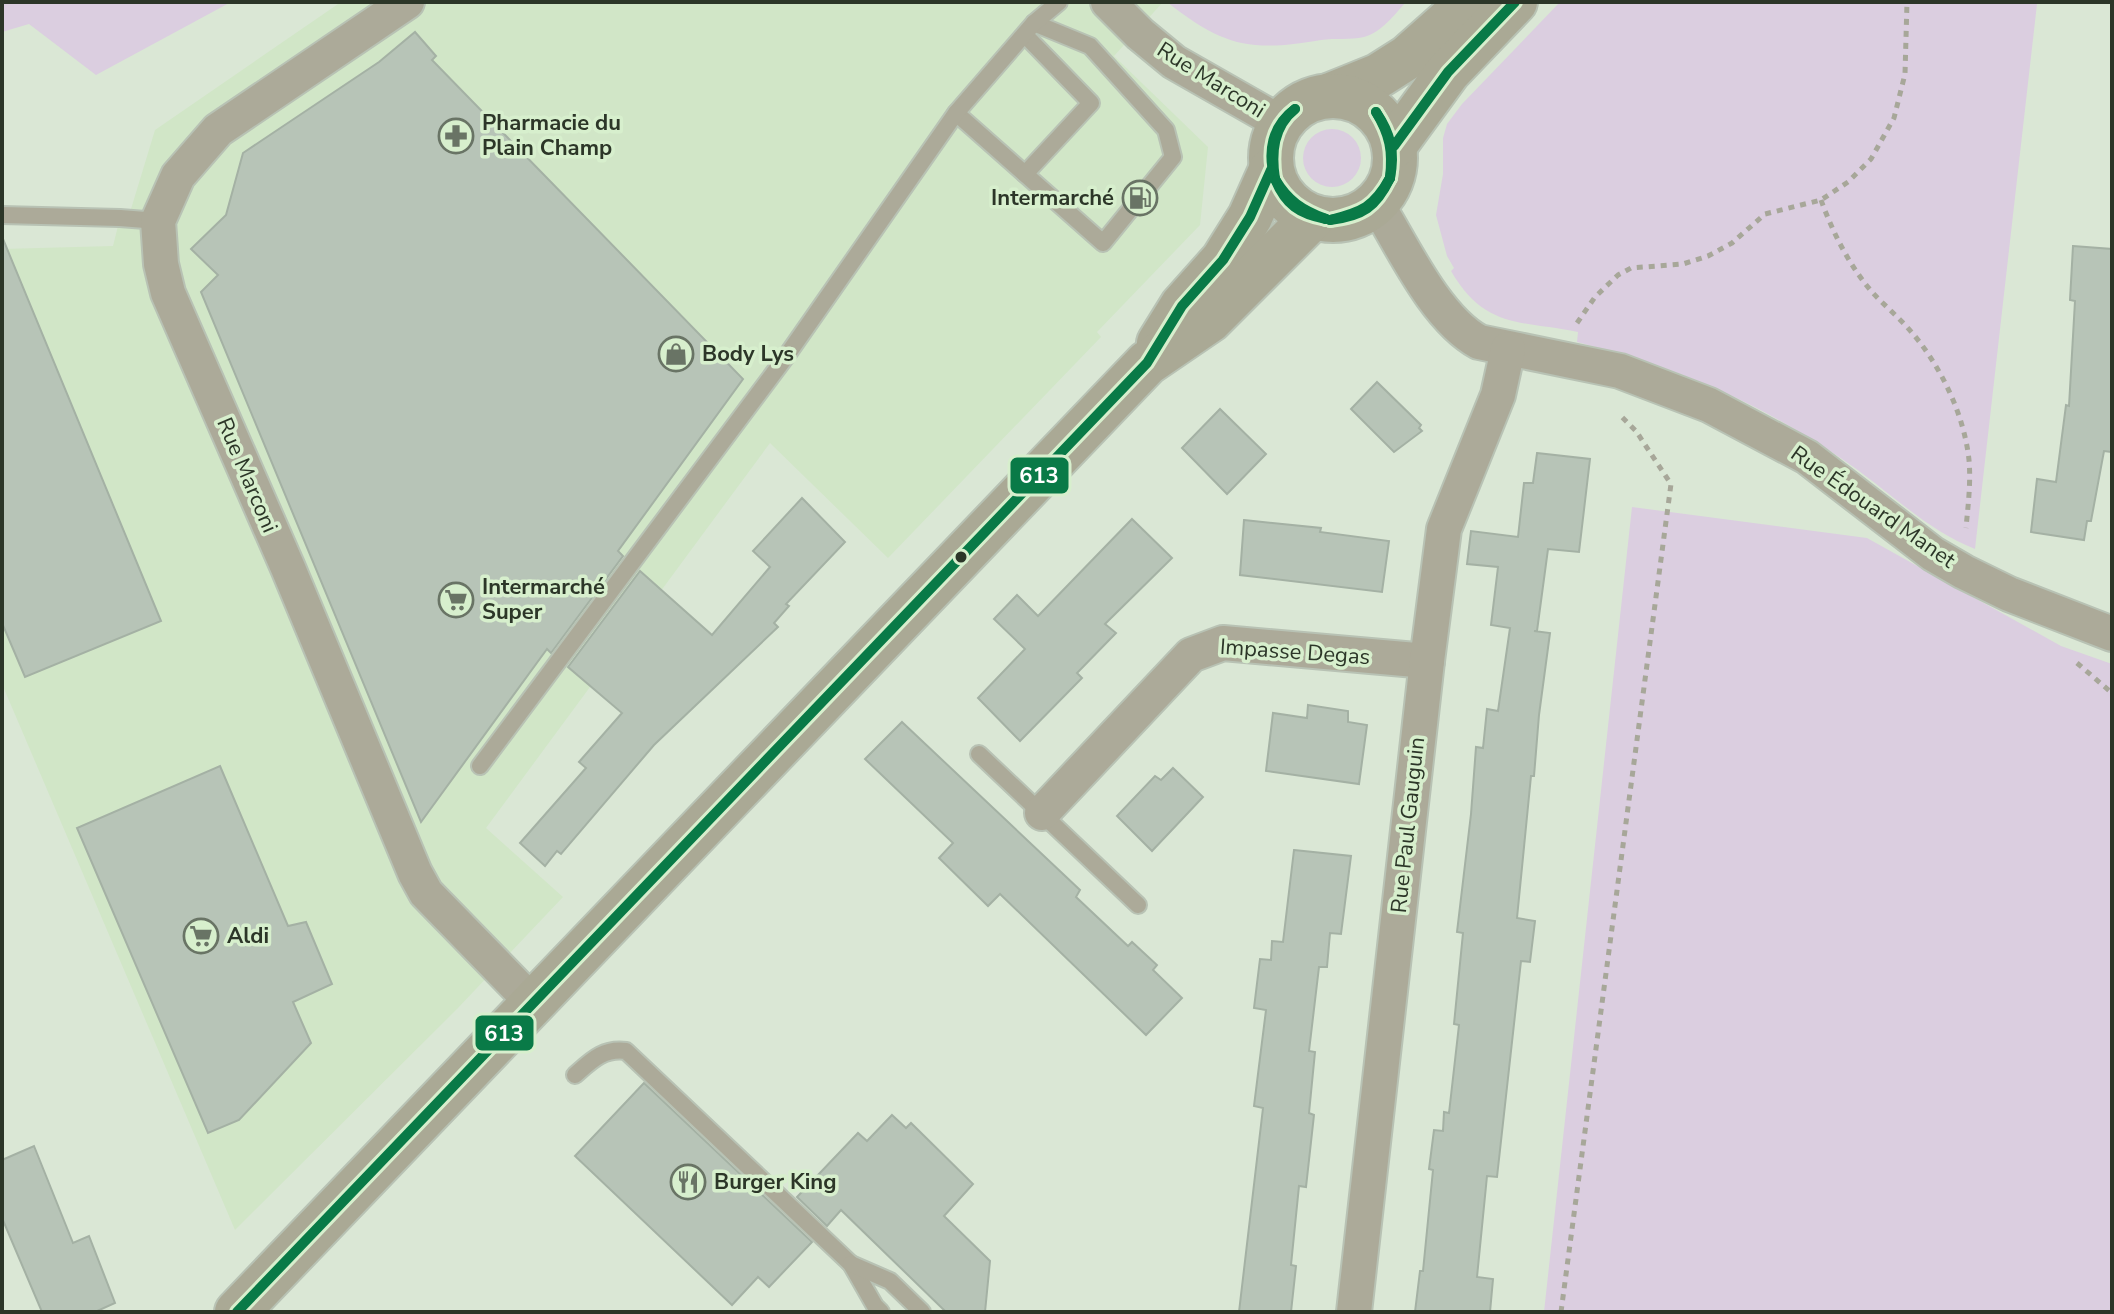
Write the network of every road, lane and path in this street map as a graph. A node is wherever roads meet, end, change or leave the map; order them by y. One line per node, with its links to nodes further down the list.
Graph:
1 (407, 2): 18 (street, Rue Marconi)
2 (1059, 2): 7 (lane)
3 (1108, 2): 10 (street, Rue Marconi)
4 (1470, 2): 8 (main road)
5 (1515, 2): 11 (main road)
6 (1907, 2): 14 (path)
7 (1029, 29): 9 (lane); 13 (lane); 13 (lane)
8 (1331, 95): 10 (main road); 11 (main road)
9 (956, 113): 13 (lane); 29 (lane)
10 (1281, 123): 12 (main road)
11 (1394, 146): 15 (main road)
12 (1271, 170): 17 (main road); 21 (main road)
13 (1025, 174)
14 (1821, 200): 19 (path); 23 (path)
15 (1376, 203): 17 (main road); 20 (street, Rue Édouard Manet)
16 (2, 215): 18 (lane)
17 (1313, 217): 21 (main road)
18 (158, 221): 32 (street, Rue Marconi)
19 (1572, 331)
20 (1508, 349): 24 (street, Rue Édouard Manet); 26 (street, Rue Paul Gauguin)
21 (1147, 363): 32 (main road)
22 (1615, 411): 39 (path)
23 (1966, 530)
24 (2112, 634)
25 (2072, 658): 27 (path)
26 (1427, 661): 30 (street, Impasse Degas); 38 (street, Rue Paul Gauguin)
27 (2112, 693)
28 (979, 754): 30 (lane)
29 (480, 766)
30 (1042, 813): 31 (lane)
31 (1138, 905)
32 (533, 1003): 35 (main road)
33 (575, 1075): 34 (lane)
34 (851, 1264): 36 (lane); 37 (lane)
35 (237, 1312)
36 (881, 1312)
37 (922, 1312)
38 (1354, 1312)
39 (1561, 1312)

